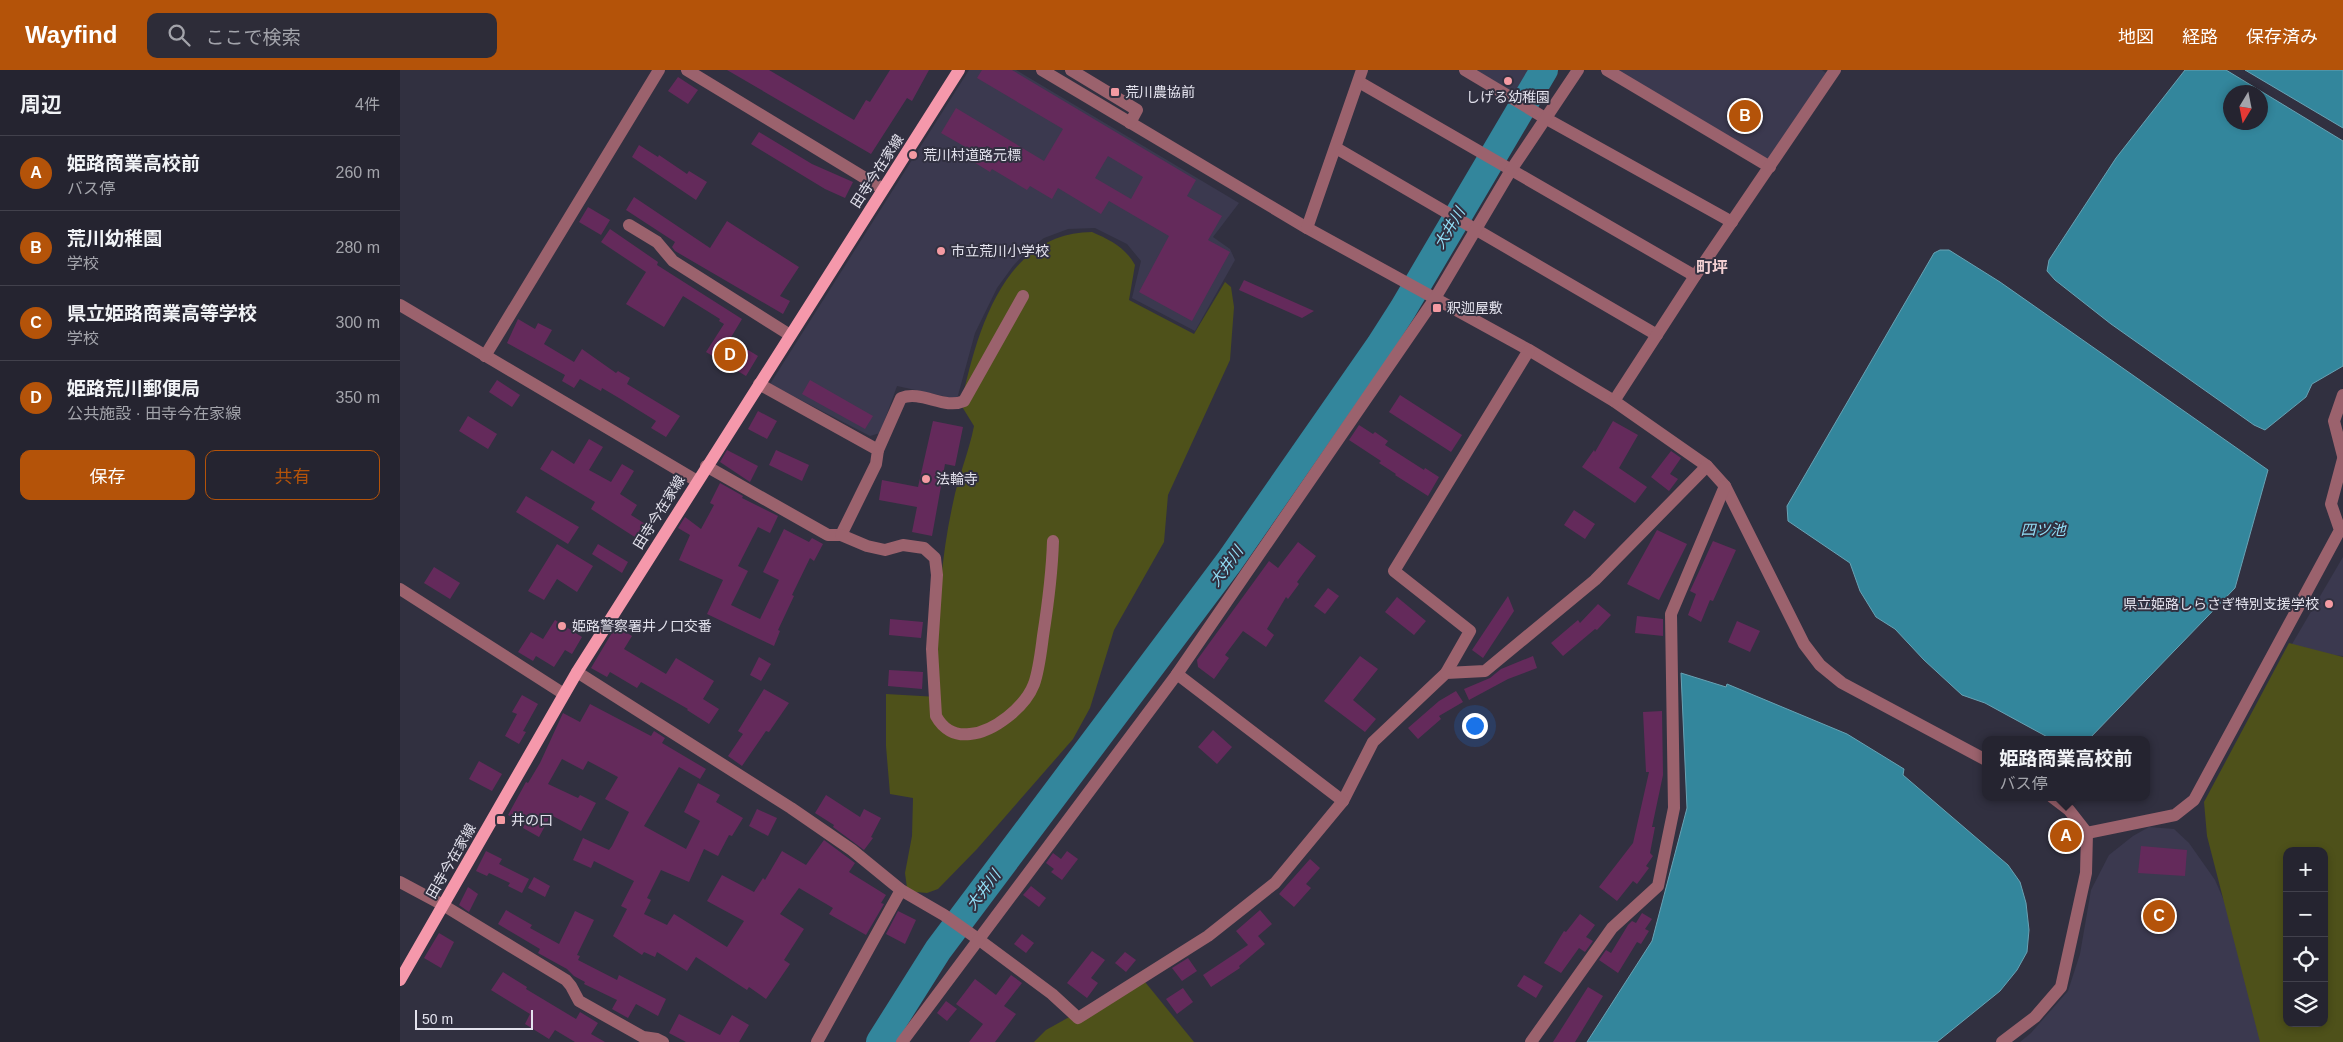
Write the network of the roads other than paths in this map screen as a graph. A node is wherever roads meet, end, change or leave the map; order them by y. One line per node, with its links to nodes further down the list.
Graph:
1 (659, 70): 28 (street)
2 (687, 70): 16 (street)
3 (959, 70): 16 (main road, 田寺今在家線)
4 (1042, 70): 12 (street)
5 (1071, 70): 12 (street)
6 (1465, 70): 11 (street)
7 (1578, 70): 11 (street)
8 (1607, 70): 14 (street)
9 (1835, 70): 14 (street)
10 (1361, 76): 13 (street); 15 (street)
11 (1545, 118): 15 (street); 17 (street)
12 (1130, 123): 19 (street)
13 (1336, 148): 19 (street); 20 (street)
14 (1770, 167): 17 (street)
15 (1511, 170): 20 (street); 21 (street)
16 (883, 189): 25 (main road, 田寺今在家線)
17 (1732, 222): 21 (street)
18 (629, 225): 25 (street)
19 (1307, 228): 23 (street)
20 (1475, 230): 23 (street); 26 (street)
21 (1695, 276): 26 (street)
22 (1022, 296): 32 (street)
23 (1434, 300): 27 (street); 43 (street)
24 (400, 305): 28 (street)
25 (790, 335): 29 (main road, 田寺今在家線)
26 (1657, 335): 31 (street)
27 (1530, 350): 31 (street); 42 (street)
28 (485, 356): 36 (street)
29 (759, 384): 32 (street); 34 (main road, 田寺今在家線)
30 (2343, 395): 33 (street)
31 (1614, 402): 35 (street)
32 (878, 450): 38 (street)
33 (2343, 458): 48 (street)
34 (706, 466): 36 (main road, 田寺今在家線); 38 (street)
35 (1707, 466): 37 (street); 42 (street)
36 (697, 481): 41 (main road, 田寺今在家線)
37 (1725, 486): 45 (street); 58 (street)
38 (841, 535): 39 (street)
39 (1053, 541)
40 (400, 589): 44 (street)
41 (577, 672): 44 (main road, 田寺今在家線); 50 (street)
42 (1446, 673): 46 (street)
43 (1177, 674): 46 (street); 52 (street)
44 (564, 694): 51 (main road, 田寺今在家線)
45 (1982, 758)
46 (1343, 801): 52 (street)
47 (2057, 801): 48 (street)
48 (2087, 833): 59 (street)
49 (400, 882): 51 (street)
50 (901, 890): 52 (street); 56 (street)
51 (443, 905): 53 (main road, 田寺今在家線); 54 (street)
52 (978, 939): 57 (street)
53 (400, 980)
54 (641, 1040): 55 (street)
55 (663, 1042)
56 (817, 1042)
57 (902, 1042)
58 (1531, 1042)
59 (2002, 1042)

